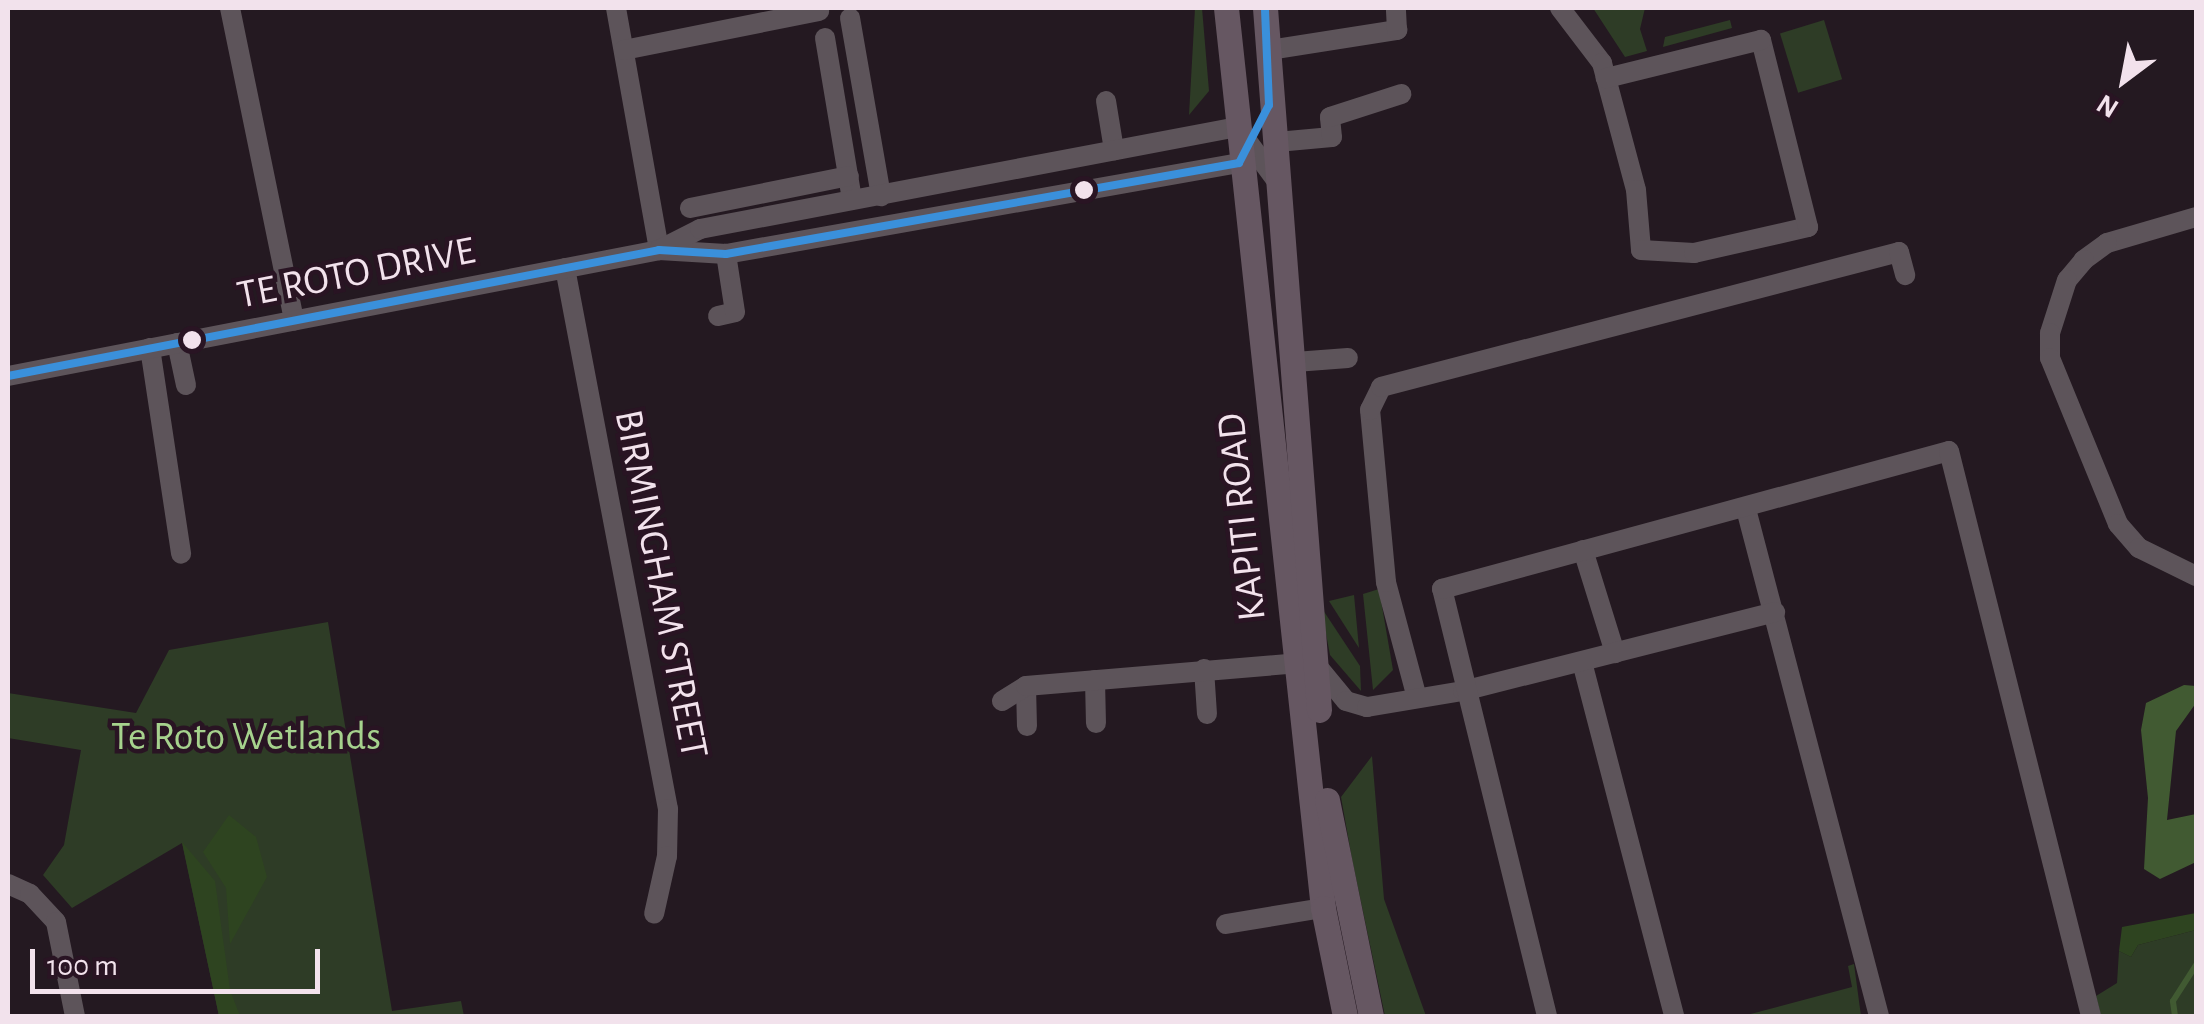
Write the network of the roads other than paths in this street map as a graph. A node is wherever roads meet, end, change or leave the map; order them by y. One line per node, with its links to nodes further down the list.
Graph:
1 (230, 8): 31 (street)
2 (616, 8): 10 (street)
3 (1226, 8): 16 (main road, KAPITI ROAD)
4 (1265, 8): 11 (main road, KAPITI ROAD)
5 (1396, 8): 11 (street)
6 (1560, 8): 12 (street)
7 (819, 11): 10 (street)
8 (850, 18): 21 (street)
9 (825, 38): 18 (street)
10 (624, 50): 26 (street)
11 (1269, 50): 16 (main road, KAPITI ROAD)
12 (1606, 78): 12 (street)
13 (1402, 94): 16 (street)
14 (1106, 101): 17 (street)
15 (1170, 138): 16 (street, TE ROTO DRIVE); 17 (street, TE ROTO DRIVE); 19 (street)
16 (1252, 144): 19 (street, TE ROTO DRIVE); 35 (main road, KAPITI ROAD); 44 (main road, KAPITI ROAD)
17 (1114, 150): 20 (street, TE ROTO DRIVE)
18 (849, 176): 22 (street); 23 (street)
19 (1145, 180): 25 (street, TE ROTO DRIVE)
20 (920, 188): 21 (street, TE ROTO DRIVE); 25 (street)
21 (881, 196): 22 (street, TE ROTO DRIVE)
22 (852, 200): 26 (street, TE ROTO DRIVE)
23 (690, 208)
24 (2196, 217): 41 (street)
25 (926, 219): 27 (street, TE ROTO DRIVE)
26 (659, 250): 27 (street, TE ROTO DRIVE); 28 (street, TE ROTO DRIVE)
27 (726, 254): 30 (street)
28 (565, 268): 31 (street, TE ROTO DRIVE); 58 (street, BIRMINGHAM STREET)
29 (1905, 276): 50 (street)
30 (718, 316)
31 (294, 320): 32 (street, TE ROTO DRIVE)
32 (177, 343): 33 (street, TE ROTO DRIVE); 37 (street)
33 (150, 348): 36 (street, TE ROTO DRIVE); 40 (street)
34 (1348, 358): 35 (street)
35 (1295, 362): 44 (main road, KAPITI ROAD)
36 (8, 376)
37 (186, 384)
38 (1746, 509): 39 (street); 42 (street); 66 (street)
39 (1583, 550): 43 (street); 49 (street)
40 (181, 554)
41 (2196, 576)
42 (1775, 612): 43 (street); 65 (street)
43 (1615, 653): 45 (street)
44 (1305, 662): 46 (street); 50 (street); 55 (main road, KAPITI ROAD); 57 (main road, KAPITI ROAD)
45 (1582, 662): 49 (street); 64 (street)
46 (1204, 669): 47 (street); 52 (street)
47 (1095, 680): 48 (street); 53 (street)
48 (1026, 686): 51 (street); 54 (street)
49 (1463, 691): 50 (street); 63 (street)
50 (1417, 698)
51 (1002, 702)
52 (1207, 714)
53 (1096, 723)
54 (1026, 726)
55 (1339, 868): 57 (main road); 62 (main road, KAPITI ROAD)
56 (8, 884): 60 (street)
57 (1323, 908): 59 (street); 61 (main road, KAPITI ROAD)
58 (654, 914)
59 (1226, 924)
60 (76, 1016)
61 (1345, 1016)
62 (1371, 1016)
63 (1547, 1016)
64 (1674, 1016)
65 (1879, 1016)
66 (2091, 1016)

